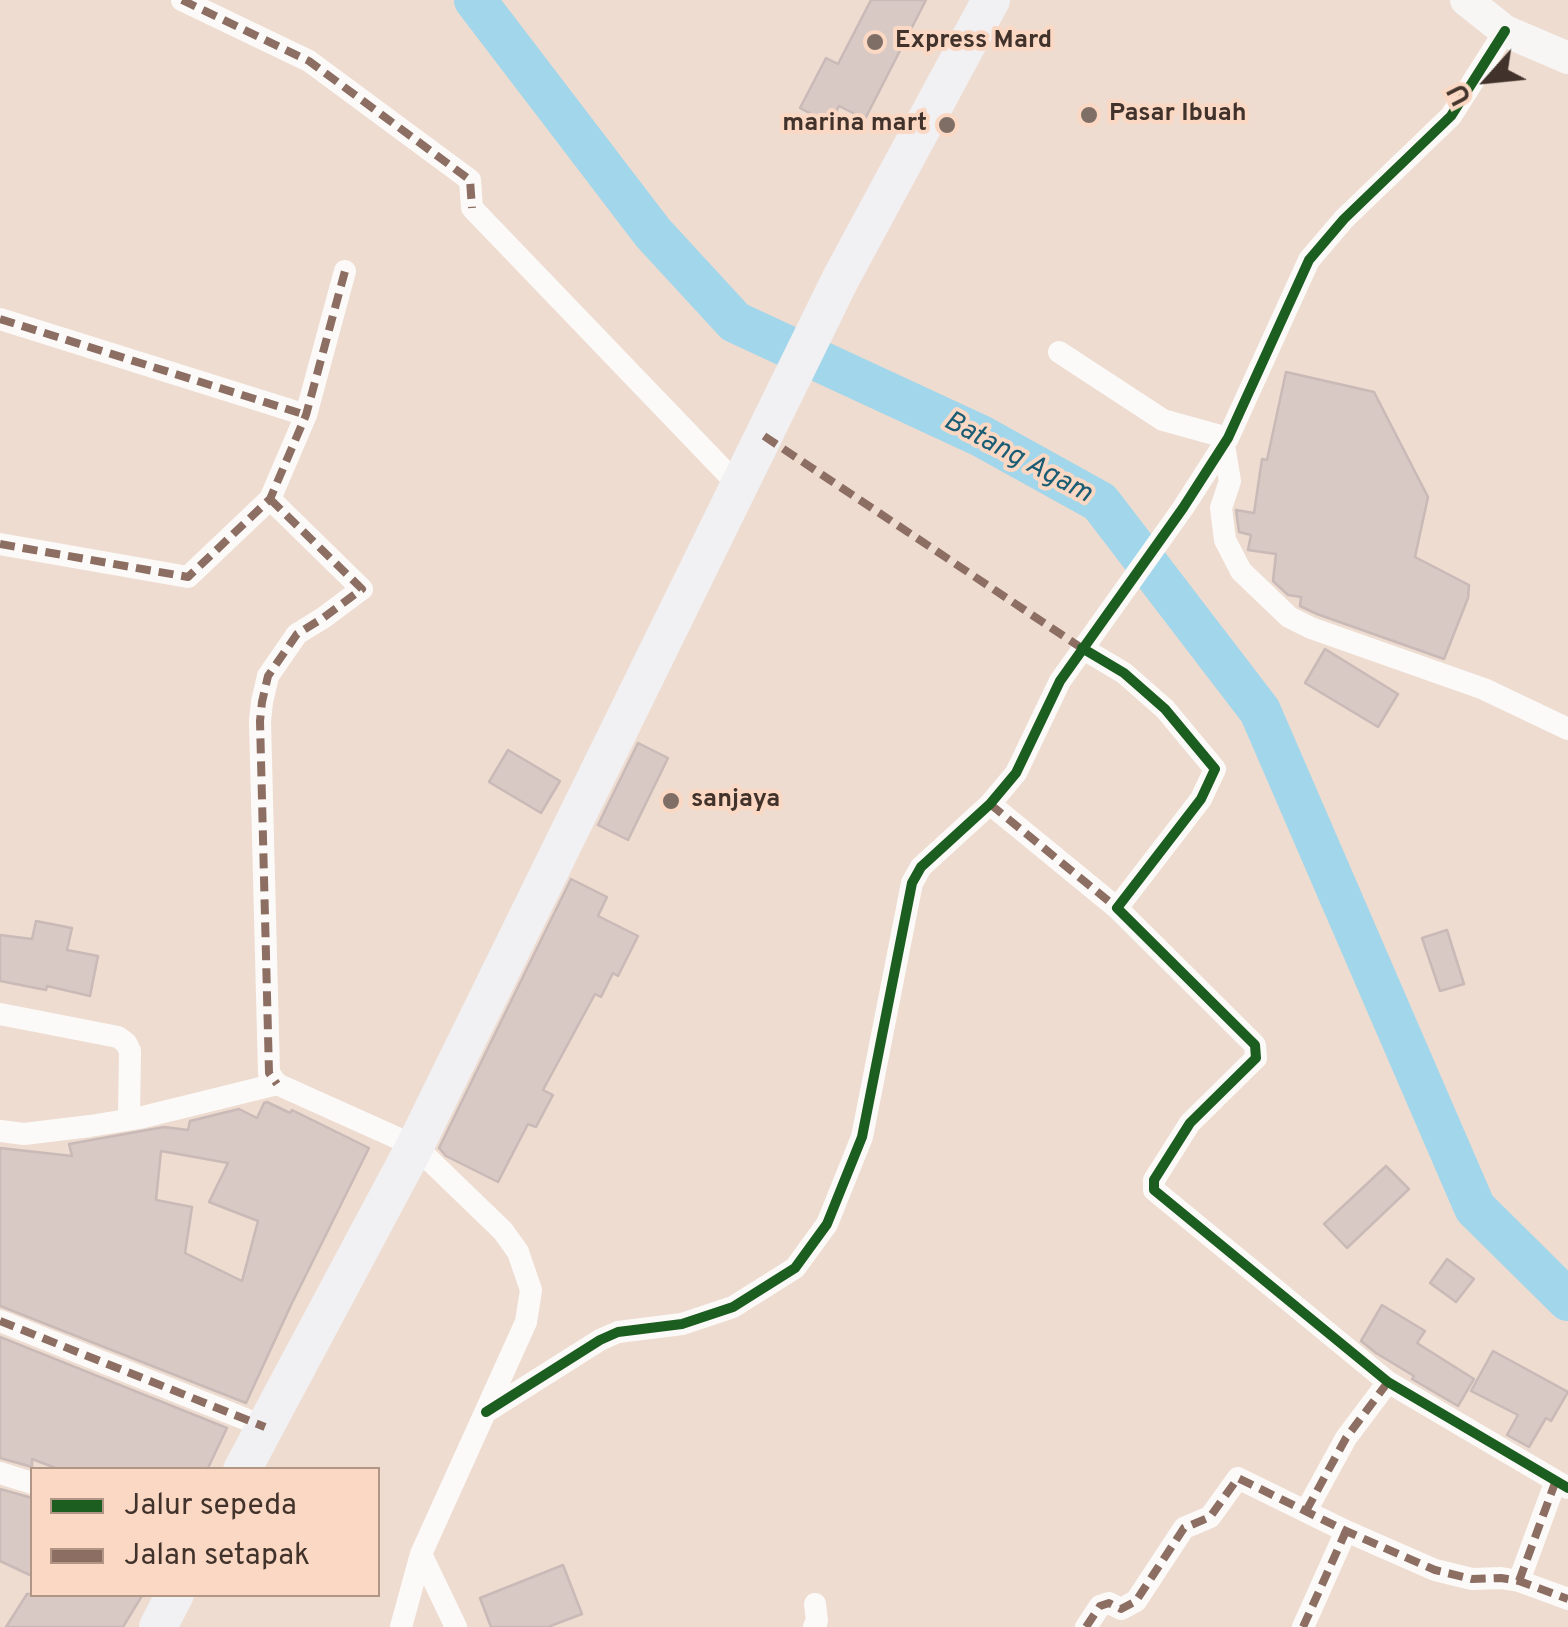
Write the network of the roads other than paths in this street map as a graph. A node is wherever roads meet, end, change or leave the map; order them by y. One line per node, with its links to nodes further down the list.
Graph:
1 (182, 0): 11 (street)
2 (991, 0): 11 (main road)
3 (1466, 0): 4 (street)
4 (1505, 31): 5 (street); 10 (street)
5 (1568, 58)
6 (345, 271): 9 (street)
7 (0, 319): 9 (street)
8 (1059, 352): 10 (street)
9 (306, 415): 12 (street)
10 (1226, 442): 14 (street); 15 (street)
11 (739, 486): 22 (main road)
12 (270, 499): 13 (street); 19 (street)
13 (0, 544)
14 (1082, 648): 16 (street); 17 (street)
15 (1568, 729)
16 (990, 804): 17 (street); 25 (street)
17 (1117, 908): 24 (street)
18 (0, 1014): 20 (street)
19 (277, 1084): 20 (street); 22 (street)
20 (129, 1119): 21 (street)
21 (0, 1131)
22 (415, 1146): 25 (street); 26 (main road)
23 (0, 1321): 26 (street)
24 (1388, 1382): 30 (street); 31 (street)
25 (486, 1412): 33 (street)
26 (265, 1427): 27 (main road)
27 (244, 1467)
28 (0, 1472): 29 (street)
29 (30, 1483)
30 (1562, 1485): 34 (street)
31 (1306, 1510): 32 (street); 40 (street)
32 (1346, 1531): 34 (street); 41 (street)
33 (421, 1554): 38 (street); 39 (street)
34 (1519, 1581): 36 (street)
35 (173, 1597): 37 (main road)
36 (1568, 1599)
37 (158, 1627)
38 (401, 1627)
39 (456, 1627)
40 (1086, 1627)
41 (1303, 1627)

